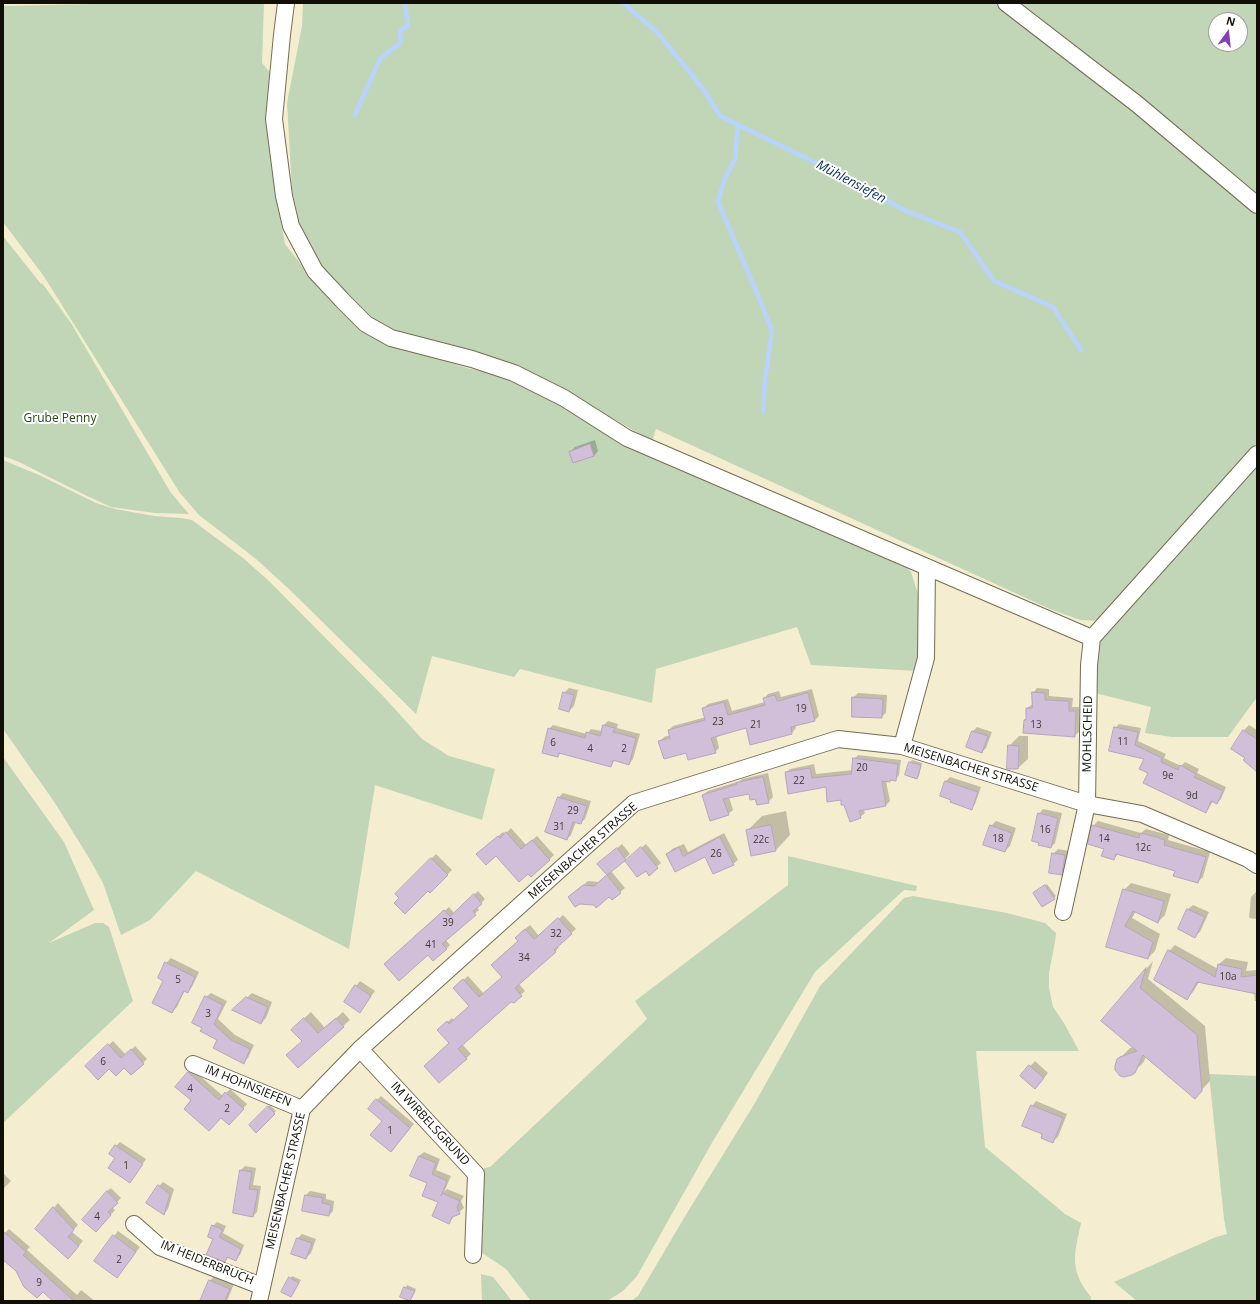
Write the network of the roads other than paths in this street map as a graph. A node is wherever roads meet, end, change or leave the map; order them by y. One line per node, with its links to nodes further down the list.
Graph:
1 (286, 3): 5 (street)
2 (1006, 3): 3 (street)
3 (1257, 205)
4 (1257, 454): 6 (street)
5 (927, 567): 6 (street); 7 (street)
6 (1092, 638): 8 (street, MOHLSCHEID)
7 (902, 746): 8 (street, MEISENBACHER STRASSE); 11 (street, MEISENBACHER STRASSE)
8 (1087, 804): 9 (street, MEISENBACHER STRASSE); 10 (street, MOHLSCHEID)
9 (1257, 864)
10 (1063, 912)
11 (360, 1049): 13 (street, MEISENBACHER STRASSE); 15 (street, IM WIRBELSGRUND)
12 (193, 1064): 13 (street, IM HOHNSIEFEN)
13 (302, 1109): 16 (street, MEISENBACHER STRASSE)
14 (134, 1224): 16 (street, IM HEIDERBRUCH)
15 (473, 1255)
16 (260, 1293)

